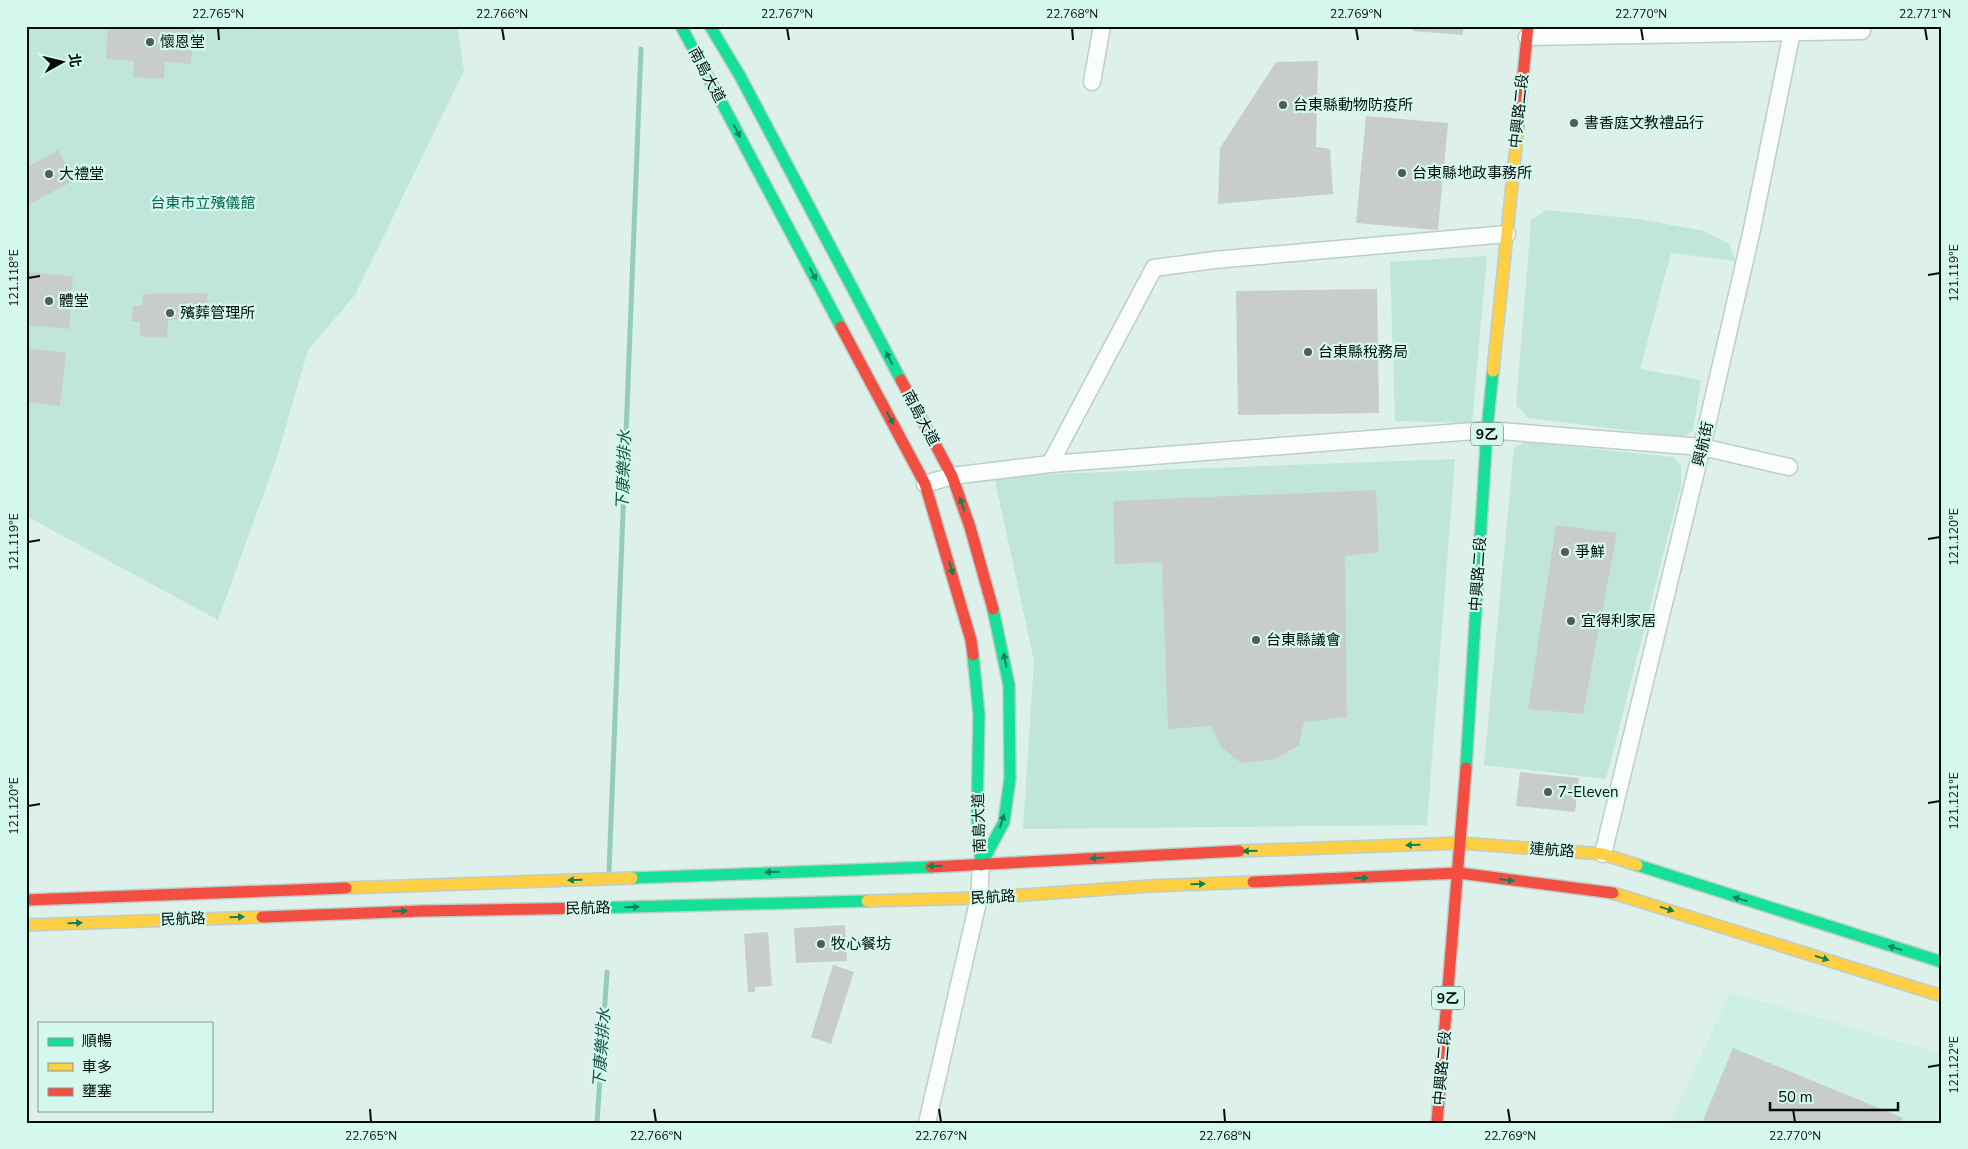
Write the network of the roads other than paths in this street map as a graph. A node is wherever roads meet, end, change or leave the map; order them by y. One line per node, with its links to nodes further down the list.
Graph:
1 (681, 26): 14 (street, 南島大道, one-way to 14)
2 (710, 26): 13 (street, 南島大道, one-way to 2)
3 (1102, 26): 7 (street)
4 (1862, 31): 6 (street)
5 (1527, 32): 6 (street); 8 (street, 中興路二段 / 9乙)
6 (1792, 32): 10 (street, 興航街)
7 (1092, 82)
8 (1507, 234): 9 (street, 中興路二段 / 9乙); 11 (street)
9 (1487, 430): 10 (street); 11 (street); 15 (street, 中興路二段 / 9乙)
10 (1702, 447): 12 (street); 16 (street, 興航街)
11 (1050, 464): 13 (street)
12 (1789, 466)
13 (952, 476): 14 (street); 18 (street, 南島大道, one-way to 13)
14 (925, 484): 18 (street, 南島大道, one-way to 18)
15 (1462, 843): 16 (street, 連航路); 17 (street, 連航路, one-way to 17); 19 (street, 中興路二段 / 9乙)
16 (1603, 854): 23 (street, 連航路, one-way to 16)
17 (1146, 855): 18 (street, 民航路, one-way to 18)
18 (981, 865): 20 (street); 21 (street, 民航路, one-way to 21)
19 (1459, 874): 20 (street, 民航路, one-way to 19); 24 (street, one-way to 24); 26 (street, 中興路二段 / 9乙)
20 (979, 898): 22 (street, 民航路, one-way to 20); 25 (street)
21 (26, 900)
22 (26, 925)
23 (1942, 962)
24 (1942, 996)
25 (927, 1123)
26 (1437, 1123)

